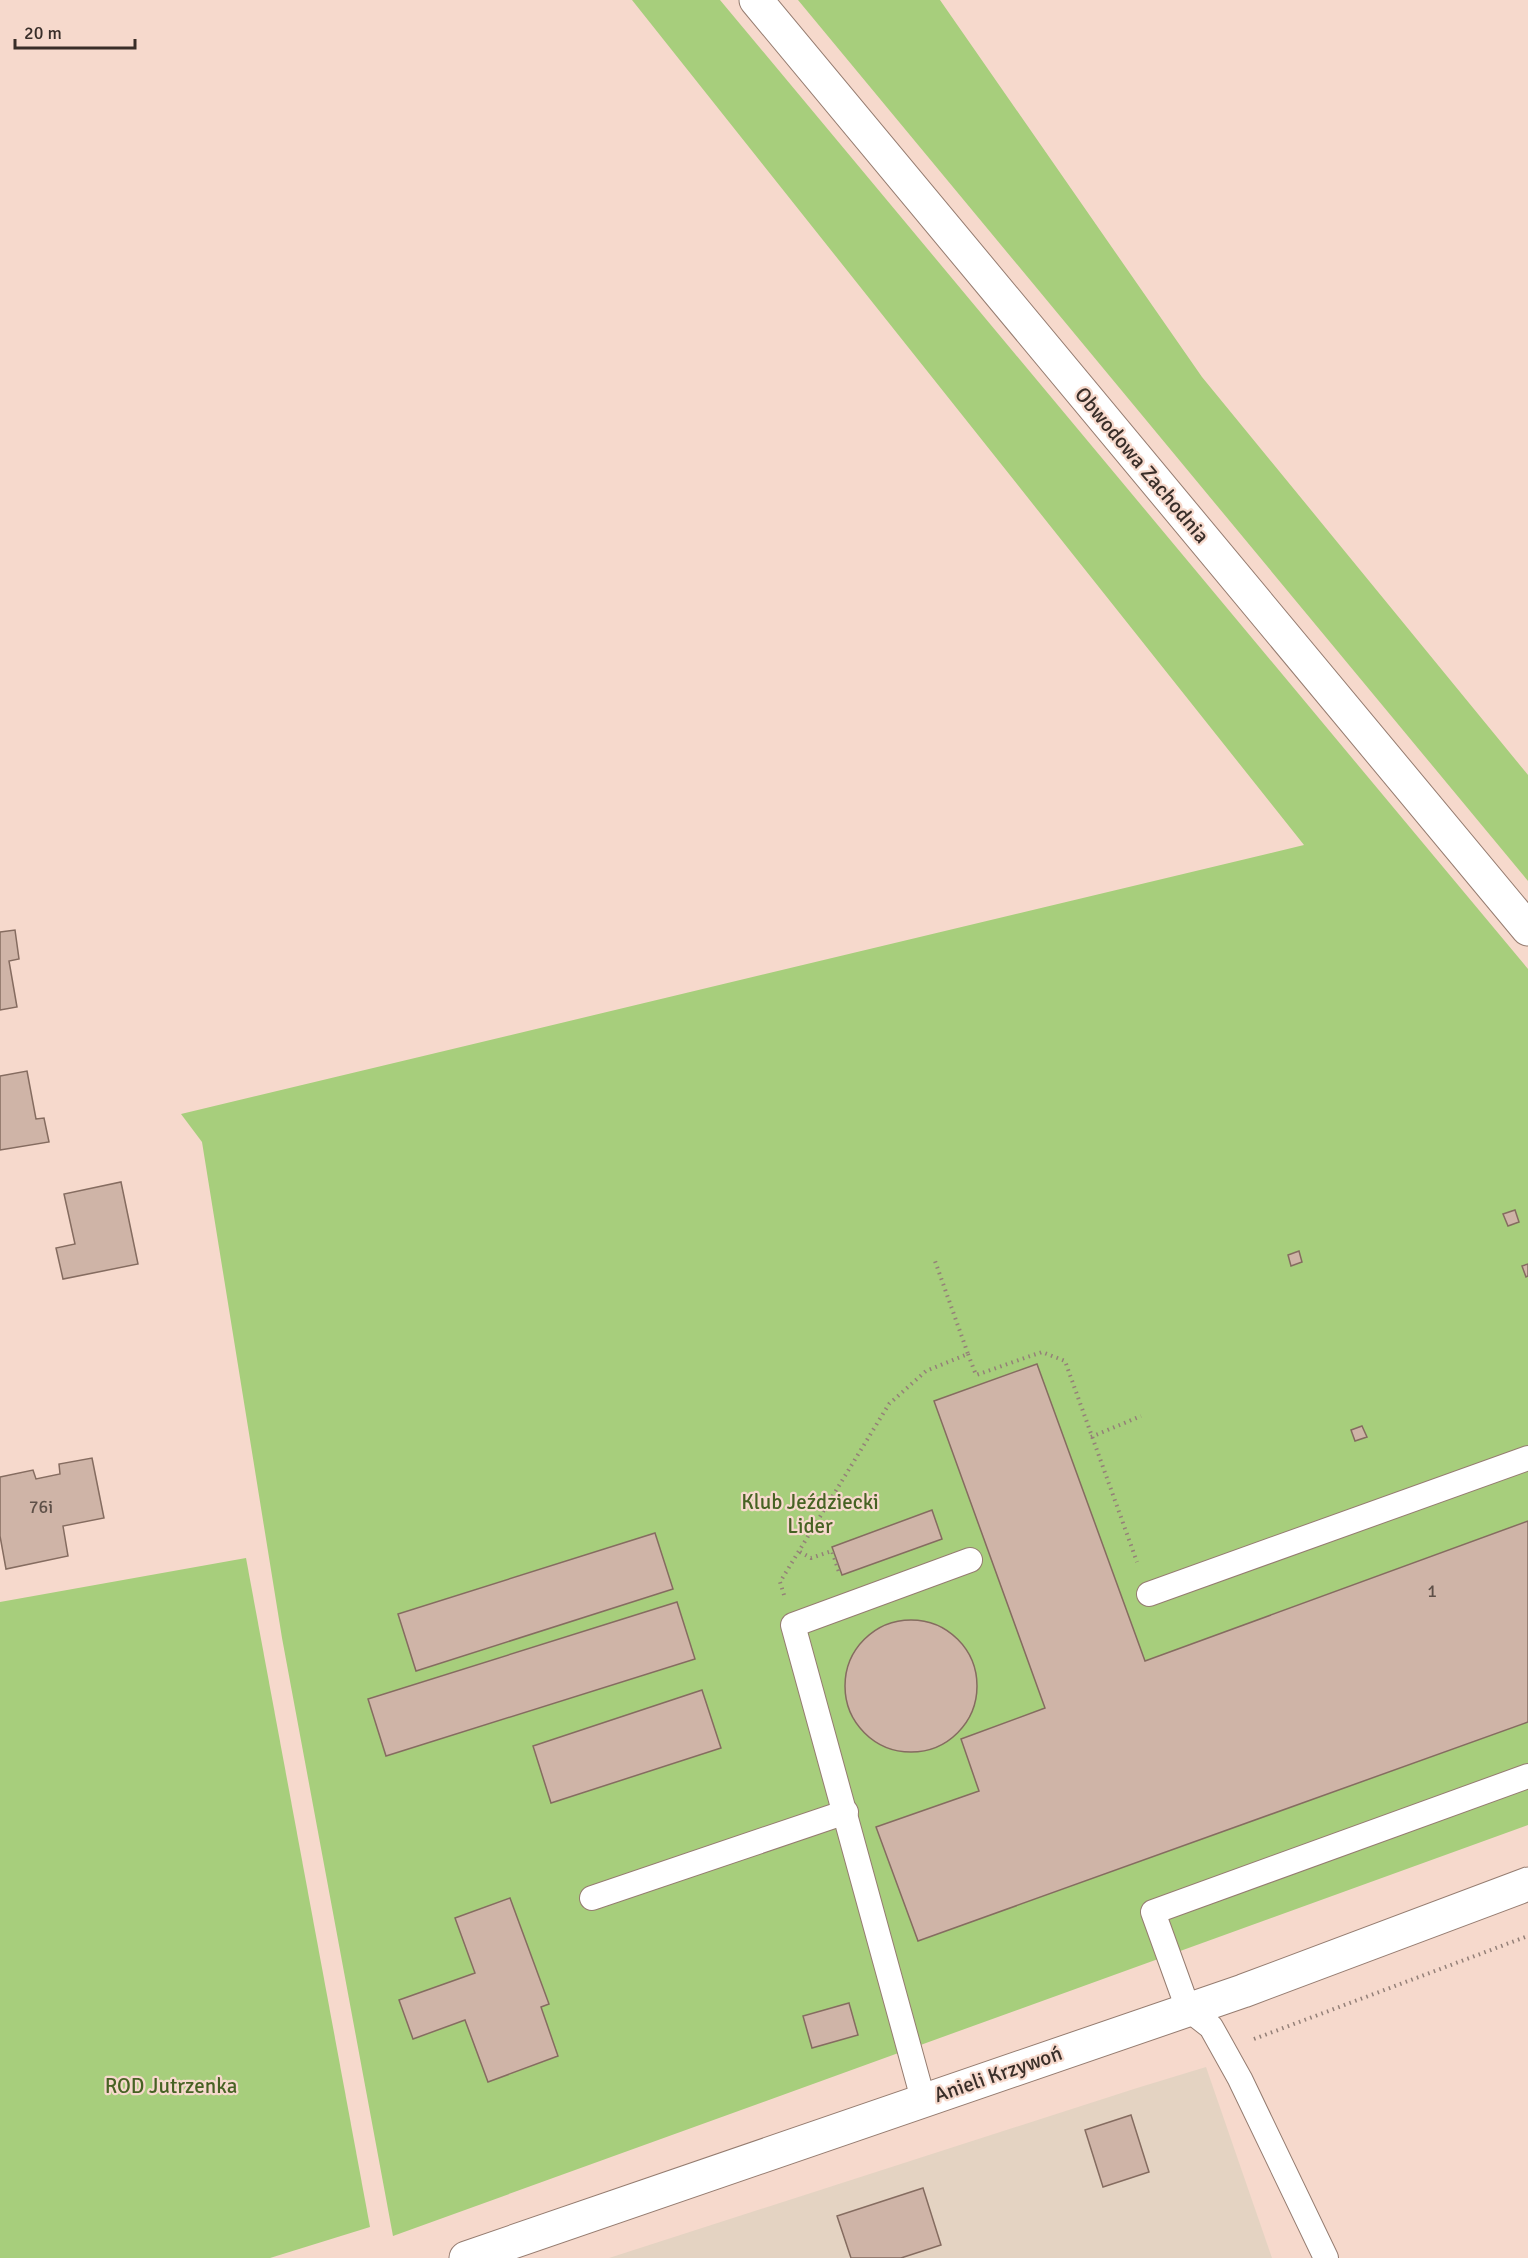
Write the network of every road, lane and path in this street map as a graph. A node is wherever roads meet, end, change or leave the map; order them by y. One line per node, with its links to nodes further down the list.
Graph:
1 (756, 0): 2 (main road, Obwodowa Zachodnia)
2 (1528, 929)
3 (935, 1261): 4 (path)
4 (968, 1354): 6 (path); 8 (path)
5 (1141, 1416): 6 (path)
6 (1091, 1437): 10 (path)
7 (1528, 1458): 10 (lane)
8 (800, 1552): 11 (path); 12 (path)
9 (970, 1560): 11 (lane)
10 (1149, 1594)
11 (851, 1604): 12 (lane)
12 (794, 1625): 14 (lane)
13 (1528, 1776): 18 (lane)
14 (846, 1812): 16 (lane); 20 (lane)
15 (1528, 1884): 18 (main road, Anieli Krzywoń)
16 (592, 1898)
17 (1528, 1936): 19 (path)
18 (1188, 2009): 20 (main road, Anieli Krzywoń); 22 (lane)
19 (1251, 2040)
20 (923, 2099): 21 (main road, Anieli Krzywoń)
21 (466, 2258)
22 (1326, 2258)

